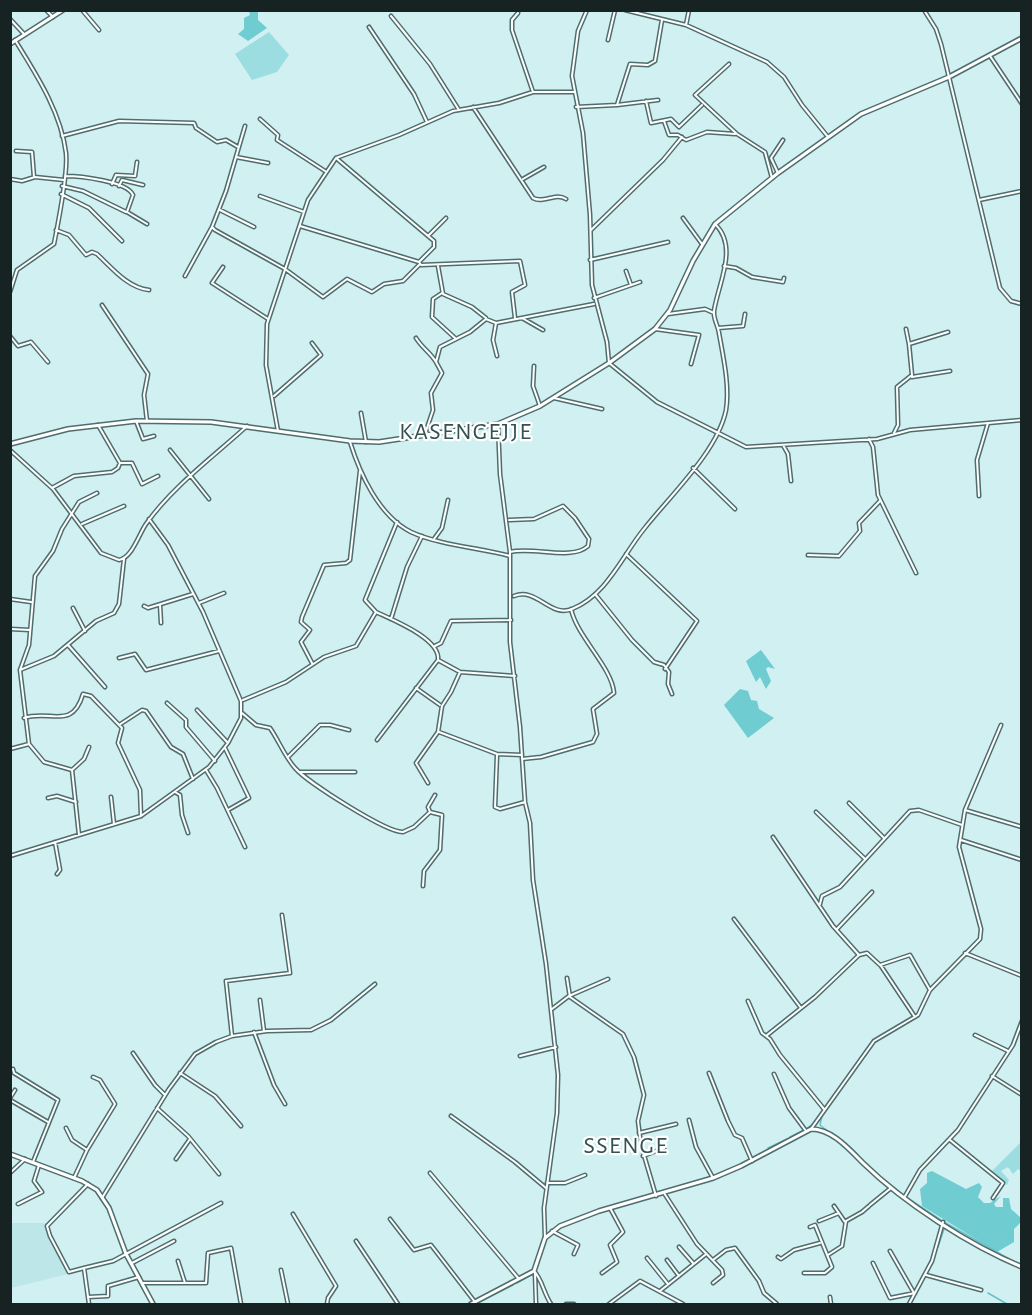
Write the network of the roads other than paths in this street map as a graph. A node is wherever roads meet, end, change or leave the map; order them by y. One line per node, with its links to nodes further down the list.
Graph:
1 (46, 10): 11 (street)
2 (63, 10): 11 (street)
3 (82, 10): 16 (street)
4 (586, 10): 25 (street)
5 (615, 10): 20 (street)
6 (626, 10): 13 (street)
7 (689, 10): 14 (street)
8 (924, 10): 24 (street)
9 (518, 13): 26 (street)
10 (391, 16): 34 (street)
11 (53, 17): 17 (street)
12 (10, 19): 17 (street)
13 (662, 20): 14 (street); 30 (street)
14 (686, 26): 42 (street)
15 (369, 27): 37 (street)
16 (99, 30)
17 (24, 34): 19 (street)
18 (1022, 38): 22 (street)
19 (15, 40): 21 (street); 40 (street)
20 (608, 40)
21 (10, 44)
22 (990, 56): 24 (street); 29 (street)
23 (729, 64): 31 (street)
24 (949, 77): 42 (street); 69 (street)
25 (574, 92): 26 (street); 33 (street)
26 (533, 93): 32 (street)
27 (658, 100): 28 (street)
28 (646, 101): 30 (street); 36 (street)
29 (1022, 104)
30 (617, 105): 33 (street)
31 (703, 105): 36 (street); 39 (street)
32 (473, 107): 34 (street); 59 (street)
33 (576, 107): 81 (street)
34 (459, 110): 37 (street)
35 (260, 119): 53 (street)
36 (664, 121): 41 (street)
37 (428, 122): 49 (street)
38 (245, 126): 44 (street)
39 (736, 134): 41 (street); 46 (street)
40 (62, 136): 44 (street); 55 (street)
41 (682, 137): 81 (street)
42 (828, 137): 54 (street)
43 (783, 140): 47 (street)
44 (239, 148): 48 (street)
45 (16, 151): 56 (street)
46 (765, 152): 47 (street); 57 (street)
47 (773, 153): 54 (street)
48 (236, 157): 51 (street); 70 (street)
49 (336, 158): 53 (street); 82 (street)
50 (137, 162): 61 (street)
51 (268, 163)
52 (544, 167): 59 (street)
53 (325, 171): 72 (street)
54 (778, 173): 57 (street)
55 (64, 176): 60 (street); 61 (street)
56 (34, 177): 58 (street); 60 (street)
57 (772, 178): 76 (street)
58 (11, 179)
59 (522, 179): 68 (street)
60 (64, 180): 63 (street)
61 (112, 184): 64 (street)
62 (143, 185): 64 (street)
63 (62, 186): 66 (street); 71 (street)
64 (119, 186): 71 (street)
65 (1022, 190): 69 (street)
66 (61, 194): 80 (street); 83 (street)
67 (260, 196): 72 (street)
68 (566, 199)
69 (979, 200): 102 (street)
70 (220, 210): 77 (street); 79 (street)
71 (127, 212): 75 (street)
72 (304, 212): 78 (street)
73 (446, 218): 82 (street)
74 (682, 218): 85 (street)
75 (147, 224)
76 (716, 224): 85 (street); 89 (street)
77 (212, 226): 91 (street); 93 (street)
78 (300, 226): 87 (street); 91 (street)
79 (254, 227)
80 (57, 230): 97 (street); 98 (street)
81 (591, 230): 86 (street)
82 (428, 236): 87 (street)
83 (122, 241)
84 (668, 242): 86 (street)
85 (702, 244): 106 (street)
86 (590, 260): 100 (street)
87 (419, 263): 88 (street); 91 (street)
88 (438, 266): 99 (street); 107 (street)
89 (724, 266): 94 (street); 104 (street)
90 (223, 267): 109 (street)
91 (285, 269): 109 (street)
92 (626, 271): 96 (street)
93 (185, 276)
94 (784, 278)
95 (640, 282): 96 (street)
96 (631, 285): 100 (street)
97 (149, 290)
98 (10, 292)
99 (442, 293): 110 (street); 119 (street)
100 (594, 298): 101 (street)
101 (595, 304): 108 (street); 125 (street)
102 (1022, 304)
103 (102, 305): 137 (street)
104 (714, 313): 106 (street); 112 (street)
105 (745, 314): 112 (street)
106 (666, 315): 113 (street)
107 (515, 318): 108 (street); 111 (street)
108 (522, 318): 115 (street)
109 (268, 319): 130 (street)
110 (486, 319): 111 (street); 119 (street)
111 (496, 323): 122 (street)
112 (718, 328): 143 (street)
113 (655, 329): 125 (street); 126 (street)
114 (906, 329): 121 (street)
115 (543, 330)
116 (948, 332): 121 (street)
117 (10, 336): 123 (street)
118 (416, 338): 124 (street)
119 (455, 338): 124 (street)
120 (312, 343): 130 (street)
121 (909, 344): 129 (street)
122 (497, 356)
123 (48, 362)
124 (436, 362): 144 (street)
125 (609, 363): 131 (street); 143 (street)
126 (691, 363)
127 (534, 366): 132 (street)
128 (950, 371): 129 (street)
129 (912, 377): 145 (street)
130 (274, 396): 142 (street)
131 (554, 398): 132 (street); 133 (street)
132 (540, 406): 139 (street)
133 (602, 409)
134 (361, 413): 149 (street)
135 (1022, 420): 138 (street)
136 (136, 421): 137 (street); 140 (street); 146 (street)
137 (147, 421): 141 (street)
138 (988, 423): 145 (street); 162 (street)
139 (498, 424): 144 (street); 170 (street)
140 (99, 425): 150 (street); 154 (street)
141 (247, 426): 142 (street); 158 (street)
142 (278, 431): 148 (street)
143 (717, 433): 151 (street); 155 (street)
144 (425, 434): 149 (street)
145 (892, 435): 147 (street)
146 (154, 436)
147 (869, 439): 151 (street); 165 (street)
148 (350, 441): 149 (street); 156 (street)
149 (366, 442)
150 (10, 444)
151 (783, 445): 159 (street)
152 (10, 450): 160 (street)
153 (170, 450): 158 (street)
154 (120, 463): 157 (street); 160 (street)
155 (693, 468): 167 (street); 176 (street)
156 (360, 471): 171 (street); 203 (street)
157 (158, 476)
158 (191, 477): 163 (street); 169 (street)
159 (790, 481)
160 (52, 488): 168 (street)
161 (97, 493): 168 (street)
162 (979, 496)
163 (209, 499)
164 (448, 500): 174 (street)
165 (880, 501): 177 (street); 179 (street)
166 (124, 506): 172 (street)
167 (735, 509)
168 (72, 516): 172 (street); 185 (street)
169 (150, 519): 178 (street); 181 (street)
170 (508, 520): 175 (street); 175 (street)
171 (397, 522): 173 (street); 191 (street)
172 (82, 524): 178 (street)
173 (422, 536): 174 (street); 192 (street)
174 (434, 538): 175 (street)
175 (510, 554): 183 (street)
176 (626, 554): 182 (street); 204 (street)
177 (808, 555)
178 (124, 559): 197 (street)
179 (916, 573)
180 (224, 593): 186 (street)
181 (193, 594): 186 (street); 187 (street)
182 (595, 594): 190 (street); 204 (street)
183 (512, 598): 190 (street); 193 (street)
184 (10, 599): 185 (street)
185 (31, 602): 196 (street)
186 (199, 603): 200 (street)
187 (160, 605): 188 (street); 194 (street)
188 (144, 606)
189 (73, 608): 197 (street)
190 (571, 609): 230 (street)
191 (376, 612): 192 (street); 203 (street)
192 (391, 619): 199 (street)
193 (511, 620): 199 (street); 207 (street)
194 (161, 623)
195 (10, 629): 196 (street)
196 (30, 630): 205 (street)
197 (85, 631): 198 (street)
198 (68, 645): 205 (street); 208 (street)
199 (435, 646): 202 (street)
200 (219, 651): 201 (street); 211 (street)
201 (119, 658)
202 (438, 660): 206 (street); 209 (street)
203 (312, 664): 211 (street)
204 (665, 669): 210 (street)
205 (20, 670): 216 (street)
206 (460, 672): 207 (street); 213 (street)
207 (515, 676): 228 (street)
208 (105, 687)
209 (416, 688): 213 (street); 221 (street)
210 (672, 694)
211 (241, 700): 215 (street)
212 (167, 703): 231 (street)
213 (442, 706): 220 (street)
214 (197, 710): 222 (street)
215 (242, 713): 222 (street); 229 (street)
216 (24, 718): 217 (street); 223 (street)
217 (119, 725): 236 (street); 249 (street)
218 (1001, 725): 246 (street)
219 (349, 730): 229 (street)
220 (438, 732): 227 (street); 237 (street)
221 (377, 740)
222 (228, 743): 225 (street)
223 (29, 744): 226 (street); 232 (street)
224 (89, 747): 232 (street)
225 (225, 748): 231 (street); 245 (street)
226 (10, 749)
227 (497, 754): 228 (street); 243 (street)
228 (522, 755): 230 (street)
229 (288, 757): 234 (street)
230 (522, 759): 243 (street)
231 (215, 761): 233 (street)
232 (72, 770): 242 (street)
233 (206, 770): 236 (street); 245 (street)
234 (299, 772): 235 (street); 247 (street)
235 (356, 772)
236 (192, 779): 238 (street)
237 (428, 783)
238 (176, 792): 249 (street); 254 (street)
239 (435, 795): 247 (street)
240 (111, 797): 251 (street)
241 (48, 798): 242 (street)
242 (76, 802): 255 (street)
243 (525, 802): 283 (street)
244 (849, 803): 257 (street)
245 (228, 810): 260 (street)
246 (965, 810): 252 (street); 253 (street)
247 (430, 812): 265 (street)
248 (816, 812): 262 (street)
249 (141, 816): 251 (street)
250 (1022, 822): 253 (street)
251 (114, 824): 255 (street)
252 (962, 825): 257 (street); 258 (street)
253 (1021, 827)
254 (188, 833)
255 (79, 835): 259 (street)
256 (773, 837): 267 (street)
257 (884, 838): 262 (street)
258 (961, 840): 263 (street); 271 (street)
259 (55, 842): 261 (street); 264 (street)
260 (245, 847)
261 (10, 856)
262 (865, 859): 267 (street)
263 (1022, 861)
264 (57, 874)
265 (423, 886)
266 (872, 892): 270 (street)
267 (820, 904): 270 (street)
268 (282, 915): 289 (street)
269 (734, 919): 282 (street)
270 (836, 930): 272 (street)
271 (965, 953): 274 (street); 278 (street)
272 (859, 955): 273 (street); 282 (street)
273 (880, 965): 278 (street); 284 (street)
274 (1022, 976)
275 (567, 978): 279 (street)
276 (608, 979): 279 (street)
277 (375, 984): 286 (street)
278 (930, 990): 284 (street)
279 (569, 996): 283 (street); 318 (street)
280 (260, 1000): 286 (street)
281 (748, 1001): 290 (street)
282 (801, 1008): 290 (street)
283 (552, 1009): 291 (street)
284 (915, 1017): 307 (street)
285 (1022, 1021): 292 (street)
286 (264, 1031): 287 (street)
287 (254, 1032): 289 (street); 305 (street)
288 (975, 1035): 292 (street)
289 (232, 1036): 296 (street)
290 (766, 1036): 307 (street)
291 (556, 1047): 294 (street); 336 (street)
292 (1008, 1051): 299 (street)
293 (133, 1053): 302 (street)
294 (520, 1056)
295 (13, 1069): 310 (street)
296 (180, 1073): 302 (street); 313 (street)
297 (709, 1073): 327 (street)
298 (774, 1074): 317 (street)
299 (992, 1076): 303 (street); 320 (street)
300 (93, 1077): 322 (street)
301 (15, 1090): 304 (street)
302 (165, 1095): 306 (street)
303 (1022, 1095)
304 (10, 1099): 310 (street)
305 (285, 1104)
306 (157, 1108): 319 (street); 342 (street)
307 (824, 1109): 311 (street)
308 (451, 1116): 338 (street)
309 (688, 1120): 335 (street)
310 (48, 1122): 328 (street)
311 (818, 1122): 315 (street); 316 (street)
312 (675, 1124): 318 (street)
313 (241, 1126)
314 (66, 1128): 322 (street)
315 (811, 1129): 316 (street); 317 (street)
316 (821, 1130): 339 (street)
317 (806, 1131): 327 (street)
318 (639, 1133): 324 (street)
319 (190, 1139): 326 (street); 332 (street)
320 (950, 1140): 343 (street); 344 (street)
321 (664, 1148): 324 (street)
322 (87, 1150): 334 (street)
323 (10, 1154): 325 (street)
324 (644, 1156): 341 (street)
325 (25, 1159): 328 (street); 330 (street)
326 (176, 1159)
327 (752, 1161): 335 (street)
328 (33, 1162): 329 (street)
329 (39, 1165): 334 (street); 346 (street)
330 (10, 1173)
331 (430, 1173): 384 (street)
332 (219, 1174)
333 (585, 1175): 336 (street)
334 (74, 1178): 337 (street)
335 (713, 1178): 340 (street)
336 (547, 1183): 338 (street)
337 (88, 1184): 342 (street); 376 (street)
338 (546, 1188): 357 (street)
339 (891, 1188): 343 (street); 353 (street)
340 (664, 1193): 341 (street); 365 (street)
341 (656, 1196): 348 (street)
342 (102, 1197): 363 (street)
343 (904, 1198): 354 (street)
344 (993, 1198)
345 (220, 1203): 363 (street)
346 (18, 1204)
347 (834, 1206): 349 (street)
348 (610, 1208): 356 (street); 379 (street)
349 (839, 1213): 352 (street); 353 (street)
350 (293, 1215): 400 (street)
351 (390, 1219): 394 (street)
352 (819, 1221)
353 (845, 1222): 366 (street)
354 (943, 1222): 375 (street); 381 (street)
355 (810, 1227): 360 (street)
356 (552, 1231): 357 (street); 364 (street)
357 (545, 1238): 378 (street)
358 (174, 1241): 372 (street)
359 (356, 1241): 401 (street)
360 (821, 1243): 366 (street); 367 (street)
361 (679, 1247): 374 (street)
362 (890, 1251): 391 (street)
363 (126, 1254): 372 (street); 376 (street)
364 (574, 1254)
365 (705, 1255): 370 (street); 374 (street)
366 (828, 1255): 380 (street)
367 (778, 1257)
368 (648, 1258): 388 (street)
369 (667, 1260): 382 (street)
370 (713, 1260): 385 (street); 408 (street)
371 (178, 1261): 387 (street)
372 (132, 1263): 383 (street)
373 (873, 1263): 391 (street)
374 (693, 1264): 382 (street)
375 (1022, 1267)
376 (84, 1268): 392 (street)
377 (280, 1270): 399 (street)
378 (534, 1272): 384 (street); 403 (street); 404 (street)
379 (602, 1273)
380 (804, 1273)
381 (926, 1275): 389 (street); 391 (street)
382 (679, 1276): 388 (street)
383 (139, 1277): 386 (street); 392 (street)
384 (519, 1279): 394 (street)
385 (713, 1282)
386 (142, 1283): 387 (street); 397 (street)
387 (185, 1283): 398 (street)
388 (668, 1284): 390 (street)
389 (981, 1290)
390 (660, 1291): 395 (street); 407 (street)
391 (915, 1293): 410 (street)
392 (88, 1297): 396 (street)
393 (830, 1297): 409 (street)
394 (475, 1302): 402 (street)
395 (682, 1304)
396 (88, 1305)
397 (153, 1305)
398 (241, 1305)
399 (288, 1305)
400 (327, 1305)
401 (399, 1305)
402 (471, 1305)
403 (536, 1305)
404 (552, 1305)
405 (566, 1305): 406 (street)
406 (574, 1305)
407 (609, 1305)
408 (777, 1305)
409 (831, 1305)
410 (909, 1305)

